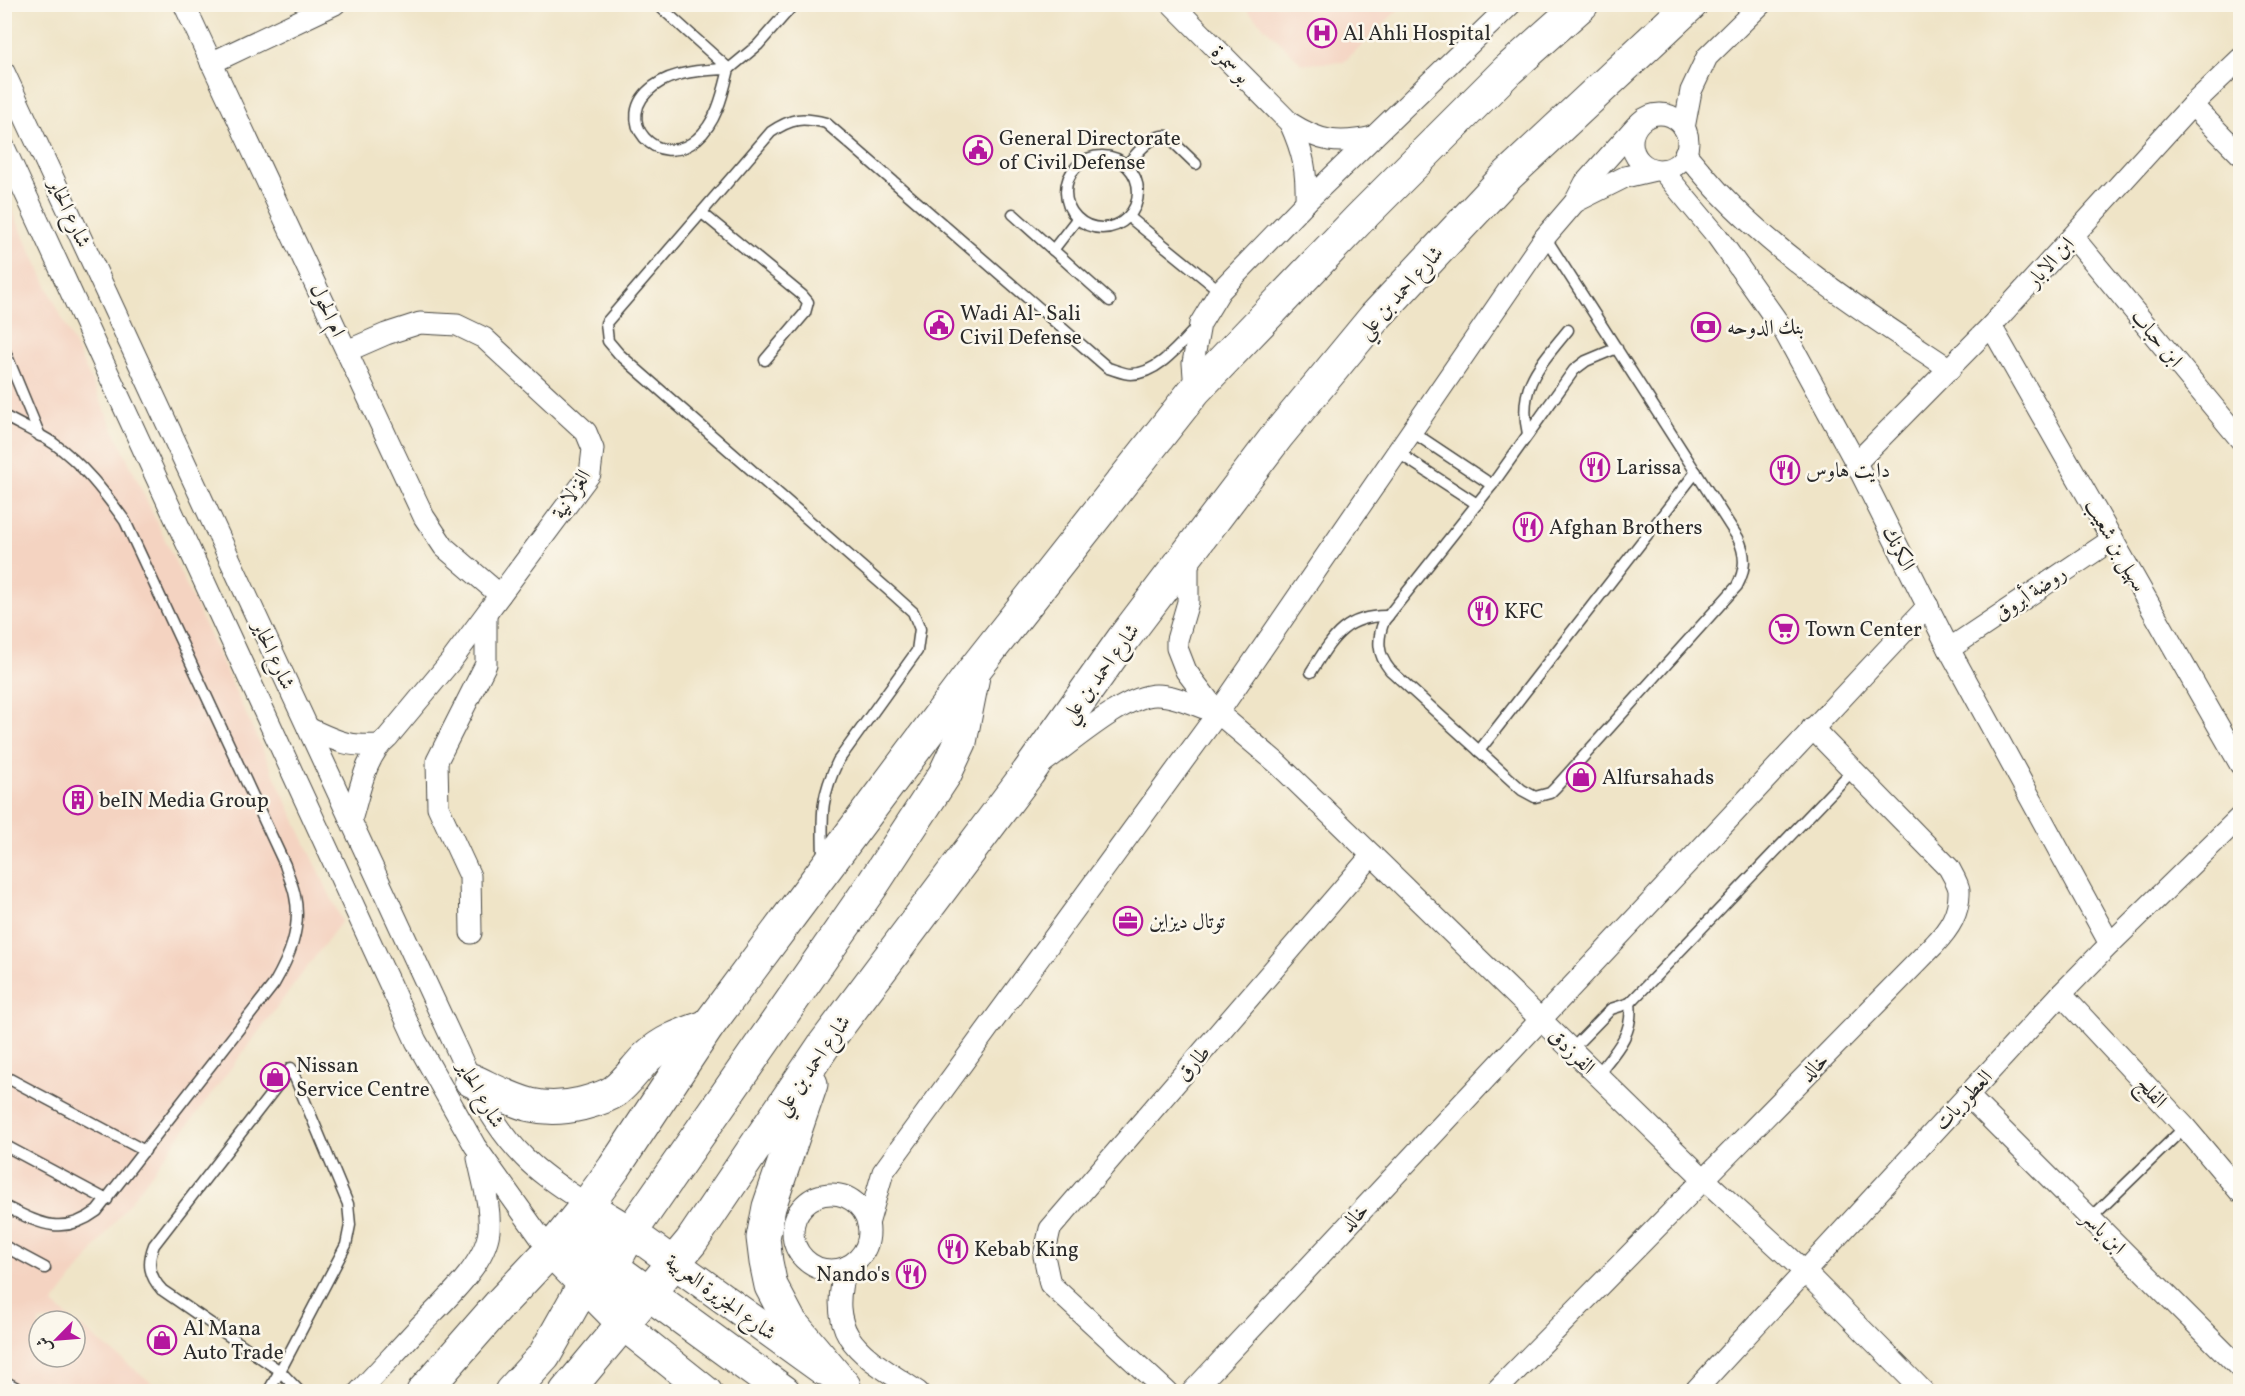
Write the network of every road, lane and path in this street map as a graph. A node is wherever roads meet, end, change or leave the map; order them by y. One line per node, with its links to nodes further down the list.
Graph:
1 (184, 4): 11 (street, ام الحول)
2 (335, 4): 11 (street)
3 (657, 4): 12 (lane)
4 (794, 4): 12 (lane)
5 (1172, 4): 15 (street, بو سمرة)
6 (1511, 4): 18 (street)
7 (1582, 4): 44 (main road)
8 (1761, 4): 17 (street)
9 (1690, 7): 56 (main road, شارع احمد بن علي)
10 (2241, 59): 14 (street, ابن الابار)
11 (211, 63): 41 (street, ام الحول)
12 (729, 69): 12 (lane)
13 (4, 72): 65 (street, شارع الحاير)
14 (2192, 105): 21 (street); 32 (street, ابن الابار)
15 (1290, 123): 18 (street, بو سمرة); 25 (street, بو سمرة)
16 (1636, 126): 17 (street); 24 (street); 26 (street)
17 (1684, 128): 20 (street)
18 (1373, 137): 25 (street)
19 (4, 147): 90 (street, شارع الحاير)
20 (1686, 153): 24 (street); 43 (street)
21 (2241, 154)
22 (1126, 164): 23 (lane); 29 (lane); 30 (lane)
23 (1196, 164)
24 (1658, 170): 26 (street); 51 (street, الكرنك)
25 (1306, 202): 34 (street)
26 (1575, 202): 31 (street)
27 (702, 213): 36 (lane); 42 (lane); 75 (lane)
28 (1013, 214): 33 (lane)
29 (1129, 217): 30 (lane); 34 (lane)
30 (1077, 219): 33 (lane)
31 (1545, 237): 39 (lane); 46 (street)
32 (2073, 237): 37 (street, ابن الابار); 49 (street, ابن حباب)
33 (1053, 250): 35 (lane)
34 (1220, 291): 36 (street)
35 (1110, 301)
36 (1200, 324): 44 (street)
37 (1991, 326): 43 (street, ابن الابار); 55 (street, سهيل بن شعيب)
38 (1568, 330): 47 (lane)
39 (1617, 348): 47 (lane); 52 (lane)
40 (4, 349): 48 (lane)
41 (347, 351): 57 (street, ام الحول); 57 (street, الغزلانية)
42 (765, 360)
43 (1950, 369): 51 (street, ابن الابار)
44 (1195, 390): 62 (main road)
45 (4, 416): 48 (lane)
46 (1411, 431): 50 (street); 53 (lane)
47 (1528, 434): 53 (lane)
48 (40, 436): 91 (lane)
49 (2241, 440)
50 (1397, 452): 54 (lane); 64 (street)
51 (1856, 463): 58 (street, الكرنك)
52 (1696, 472): 68 (lane); 68 (lane)
53 (1492, 485): 54 (lane)
54 (1477, 504): 60 (lane)
55 (2113, 539): 61 (street, روضة أبروق); 69 (street, سهيل بن شعيب)
56 (1188, 553): 64 (street, الفرزدق); 71 (main road, شارع احمد بن علي)
57 (500, 595): 59 (street, الغزلانية)
58 (1928, 606): 61 (street, الكرنك); 66 (street, خالد)
59 (486, 615): 67 (street, الغزلانية); 76 (street)
60 (1388, 616): 63 (lane); 68 (lane)
61 (1949, 649): 77 (street, الكرنك)
62 (974, 670): 75 (main road); 101 (main road)
63 (1311, 672)
64 (1218, 713): 71 (street, الفرزدق); 74 (street, الفرزدق); 92 (street)
65 (308, 728): 67 (street); 73 (street, شارع الحاير)
66 (1812, 728): 70 (street, خالد); 80 (street, خالد)
67 (379, 745): 73 (street, الغزلانية)
68 (1479, 751)
69 (2238, 754)
70 (1853, 770): 79 (lane); 93 (street, خالد)
71 (1028, 773): 82 (main road, شارع احمد بن علي)
72 (2241, 817): 77 (street, العطوريات)
73 (351, 820): 86 (street, شارع الحاير)
74 (1372, 855): 80 (street, الفرزدق); 126 (street, طارق)
75 (824, 872): 81 (main road)
76 (471, 933)
77 (2110, 944): 78 (street, العطوريات)
78 (2061, 994): 87 (street, العطوريات); 88 (street, الفلج)
79 (1630, 1003): 83 (lane); 84 (lane)
80 (1539, 1019): 83 (street, الفرزدق); 127 (street, خالد)
81 (708, 1026): 86 (main road); 97 (main road)
82 (824, 1045): 104 (main road, شارع احمد بن علي); 115 (main road)
83 (1571, 1050): 84 (street, الفرزدق)
84 (1597, 1075): 93 (street, الفرزدق)
85 (4, 1076): 91 (lane)
86 (471, 1080): 97 (street, شارع الحاير)
87 (1967, 1095): 99 (street, ابن ياسر); 108 (street, العطوريات)
88 (2185, 1127): 94 (street, الفلج); 99 (lane)
89 (4, 1145): 96 (lane)
90 (475, 1146): 103 (street, شارع الحاير); 119 (street)
91 (145, 1151): 96 (lane)
92 (883, 1172): 95 (street); 100 (street)
93 (1704, 1179): 108 (street, الفرزدق); 128 (street, خالد)
94 (2241, 1192)
95 (844, 1196): 100 (street); 105 (street)
96 (107, 1200): 98 (lane)
97 (587, 1204): 101 (main road, شارع الجزيرة العربية); 103 (main road); 107 (main road)
98 (4, 1206)
99 (2091, 1218): 111 (street, ابن ياسر)
100 (868, 1224): 105 (street)
101 (631, 1232): 104 (main road, شارع الجزيرة العربية); 107 (main road)
102 (4, 1246): 106 (lane)
103 (550, 1251): 107 (main road); 114 (main road)
104 (674, 1263): 109 (main road, شارع احمد بن علي); 115 (main road, شارع الجزيرة العربية)
105 (846, 1267): 125 (street)
106 (45, 1268)
107 (596, 1269): 109 (main road); 110 (main road); 121 (main road)
108 (1804, 1270): 129 (street, العطوريات); 130 (street, الفرزدق)
109 (649, 1294): 110 (main road, شارع احمد بن علي); 124 (main road)
110 (623, 1325): 122 (main road, شارع احمد بن علي); 123 (main road)
111 (2241, 1368)
112 (280, 1371): 112 (lane); 117 (lane); 118 (lane)
113 (4, 1381): 116 (lane)
114 (429, 1385): 120 (main road)
115 (848, 1389)
116 (24, 1392)
117 (268, 1392)
118 (300, 1392)
119 (359, 1392)
120 (397, 1392)
121 (512, 1392)
122 (566, 1392)
123 (707, 1392)
124 (784, 1392)
125 (918, 1392)
126 (1167, 1392)
127 (1192, 1392)
128 (1495, 1392)
129 (1694, 1392)
130 (1924, 1392)

